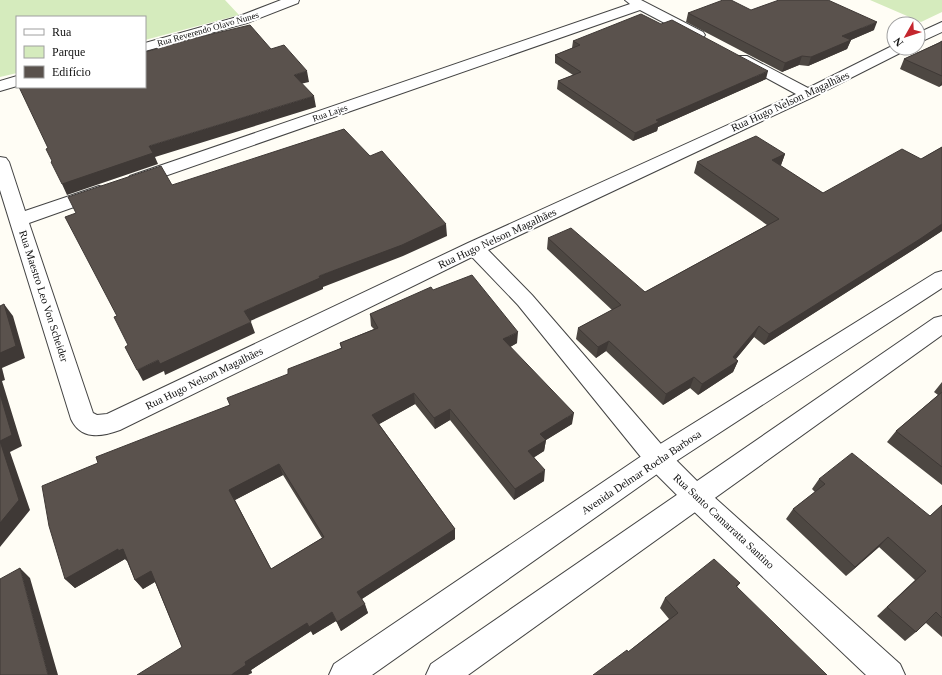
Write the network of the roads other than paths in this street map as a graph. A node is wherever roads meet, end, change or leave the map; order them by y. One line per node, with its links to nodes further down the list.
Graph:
1 (293, 0): 6 (street, Rua Reverendo Olavo Nunes)
2 (636, 3): 5 (street); 13 (street, Rua Lajes)
3 (942, 26): 4 (street)
4 (926, 35)
5 (711, 42)
6 (146, 47)
7 (732, 53): 11 (street)
8 (886, 55): 11 (street, Rua Hugo Nelson Magalhães)
9 (16, 81): 10 (street)
10 (0, 86)
11 (808, 94): 14 (street, Rua Hugo Nelson Magalhães)
12 (1, 166): 13 (street, Rua Maestro Leo Von Scheider)
13 (19, 220): 17 (street, Rua Maestro Leo Von Scheider)
14 (475, 248): 17 (street, Rua Hugo Nelson Magalhães); 18 (street, Rua Santo Camarratta Santino)
15 (942, 278): 18 (street, Avenida Delmar Rocha Barbosa)
16 (942, 324): 19 (street)
17 (94, 426)
18 (658, 459): 19 (street, Rua Santo Camarratta Santino); 20 (street, Avenida Delmar Rocha Barbosa)
19 (695, 496): 21 (street); 22 (street, Rua Santo Camarratta Santino)
20 (346, 675)
21 (442, 675)
22 (889, 675)

